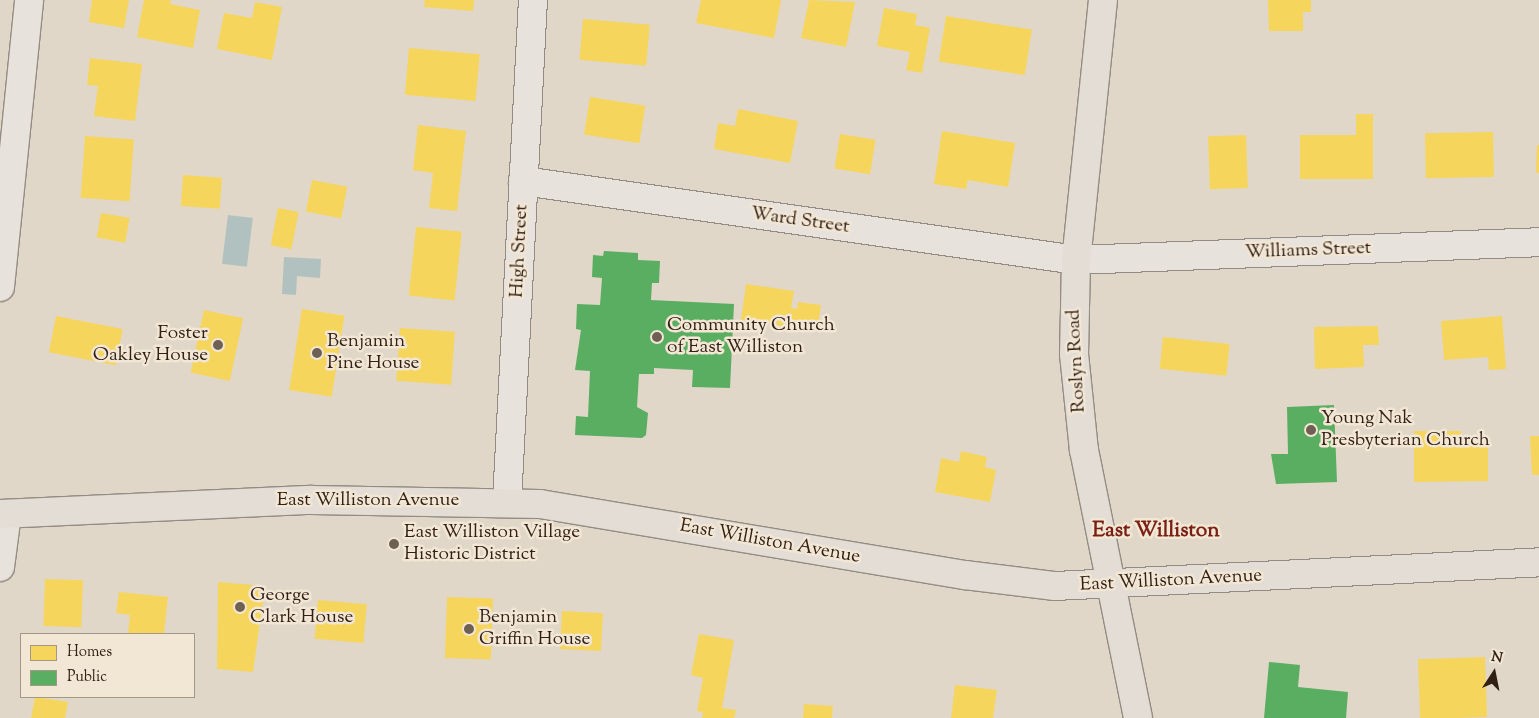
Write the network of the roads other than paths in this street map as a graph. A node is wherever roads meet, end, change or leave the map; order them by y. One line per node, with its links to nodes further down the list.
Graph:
1 (29, 0): 4 (street)
2 (533, 0): 5 (street, High Street)
3 (1103, 0): 8 (main road, Roslyn Road)
4 (8, 162): 6 (street)
5 (523, 181): 8 (street, Ward Street); 10 (street, High Street)
6 (3, 238): 9 (street)
7 (1539, 242): 8 (street, Williams Street)
8 (1076, 260): 14 (main road, Roslyn Road)
9 (0, 287)
10 (508, 502): 11 (main road, East Williston Avenue); 14 (main road, East Williston Avenue)
11 (3, 514): 13 (street)
12 (1539, 562): 14 (main road, East Williston Avenue)
13 (0, 567)
14 (1113, 584): 15 (main road, Roslyn Road)
15 (1138, 718)

